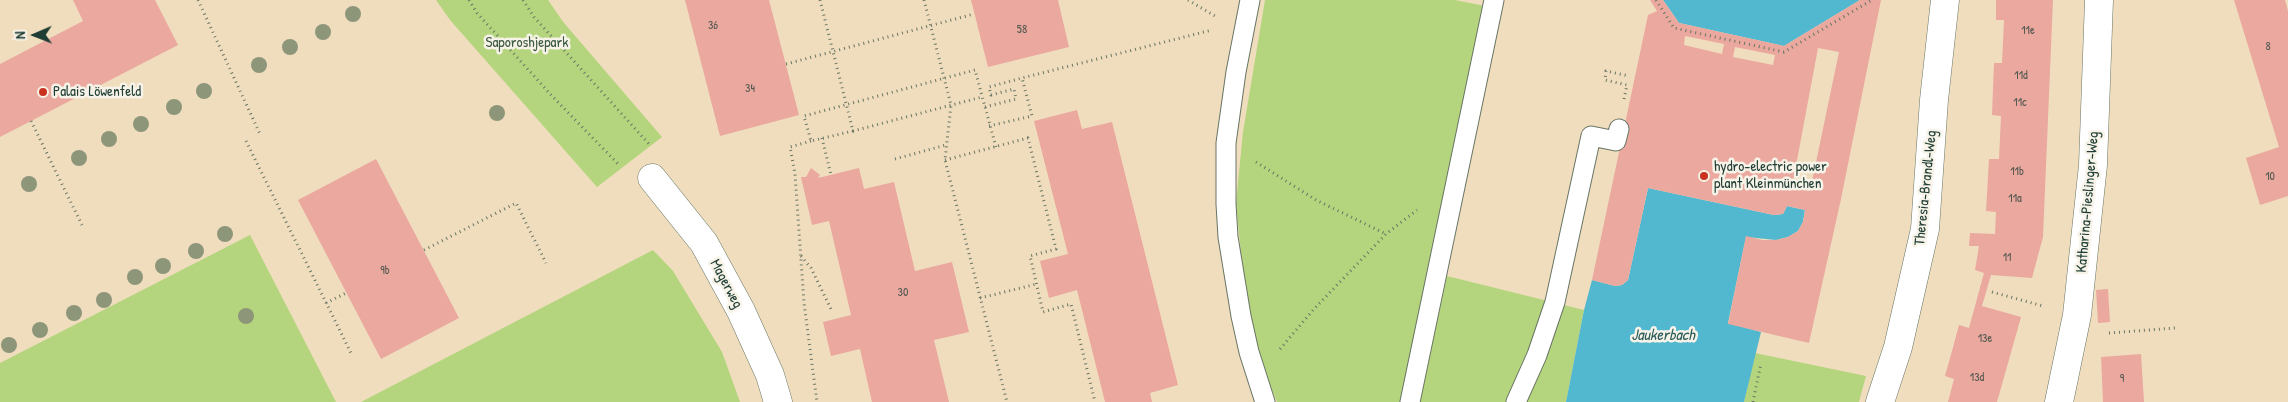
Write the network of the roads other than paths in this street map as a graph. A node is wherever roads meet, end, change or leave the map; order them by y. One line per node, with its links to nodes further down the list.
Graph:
1 (1250, 0): 8 (lane)
2 (1494, 0): 9 (lane)
3 (1945, 0): 11 (street, Theresia-Brandl-Weg)
4 (2099, 0): 12 (street, Katharina-Pieslinger-Weg)
5 (1619, 130): 10 (lane)
6 (652, 178): 7 (street, Magerweg)
7 (778, 402)
8 (1265, 402)
9 (1410, 402)
10 (1516, 402)
11 (1880, 402)
12 (2059, 402)

